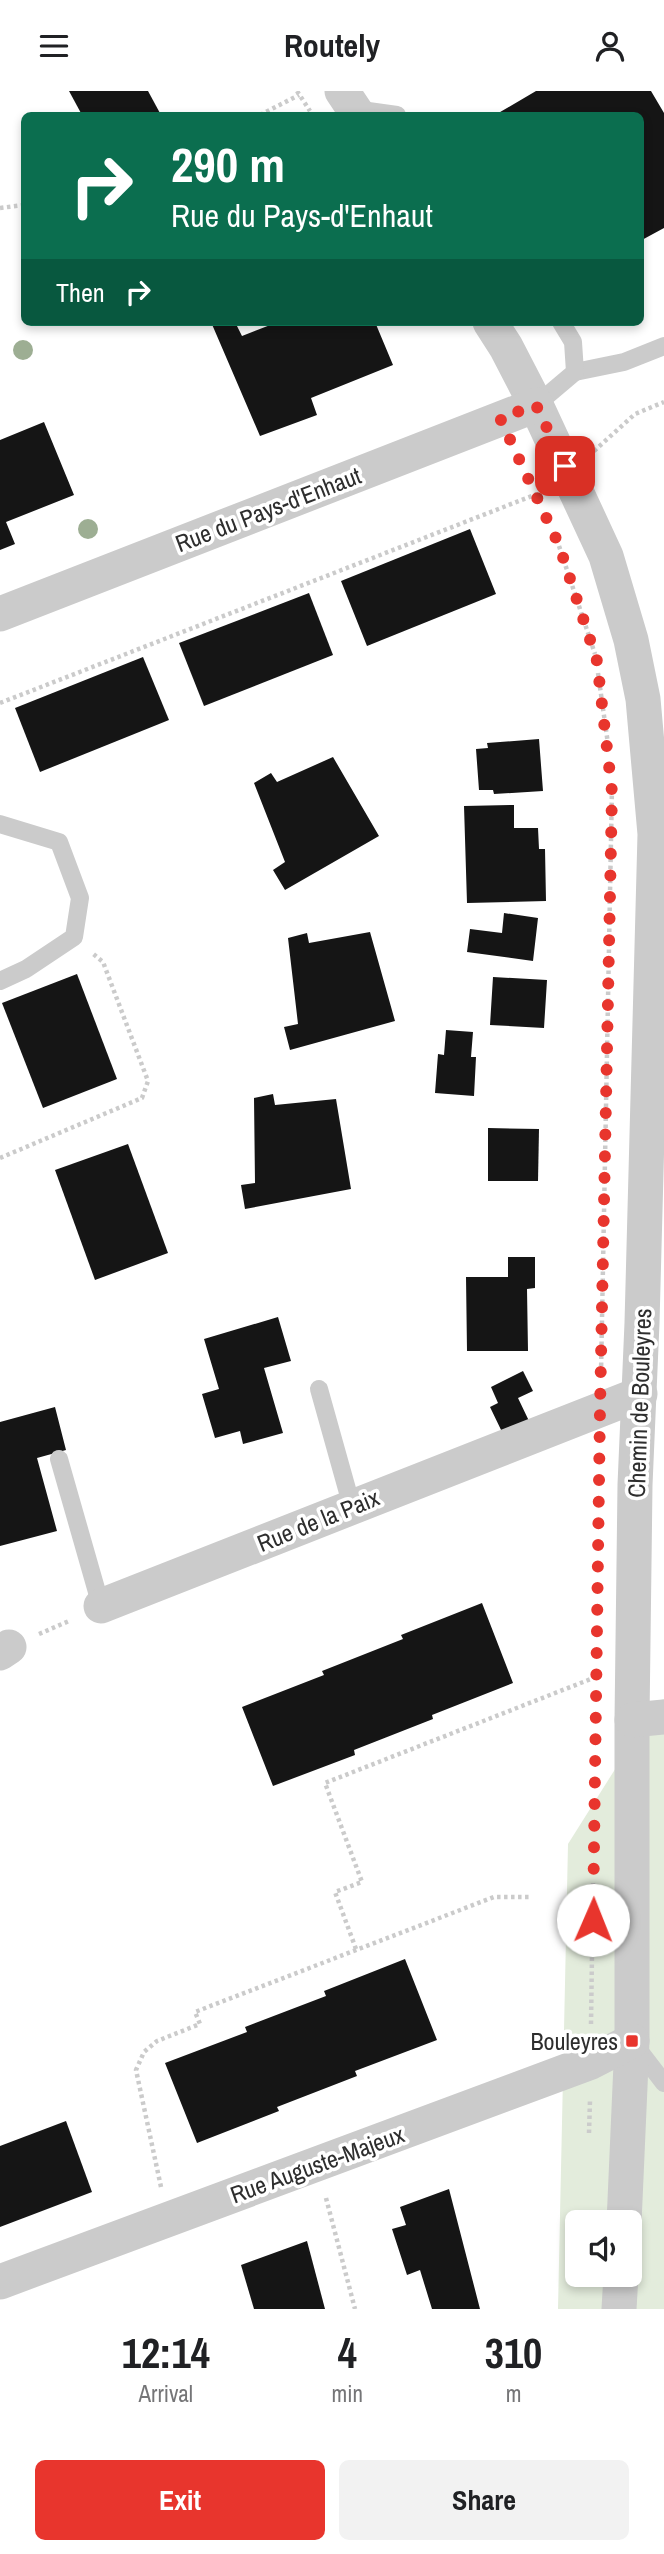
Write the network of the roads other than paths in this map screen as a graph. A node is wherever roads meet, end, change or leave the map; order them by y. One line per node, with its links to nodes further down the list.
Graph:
1 (351, 105): 2 (lane)
2 (383, 112)
3 (493, 326): 7 (street, Chemin de Bouleyres)
4 (563, 326): 6 (lane)
5 (664, 347): 6 (lane)
6 (575, 372): 7 (lane)
7 (536, 405): 8 (street, Rue du Pays-d'Enhaut); 10 (street, Chemin de Bouleyres)
8 (0, 614)
9 (0, 824): 11 (lane)
10 (659, 856): 13 (street, Chemin de Bouleyres)
11 (0, 981)
12 (318, 1389): 15 (lane)
13 (640, 1394): 15 (street, Rue de la Paix); 17 (street, Chemin de Bouleyres)
14 (60, 1459): 16 (lane)
15 (352, 1507): 16 (street, Rue de la Paix)
16 (101, 1606)
17 (648, 1718): 18 (street, Chemin de Bouleyres)
18 (632, 2041): 19 (lane); 20 (street, Chemin de Bouleyres); 21 (street, Rue Auguste-Majeux)
19 (664, 2083)
20 (625, 2210)
21 (0, 2282)
22 (620, 2287): 23 (street)
23 (619, 2309)

